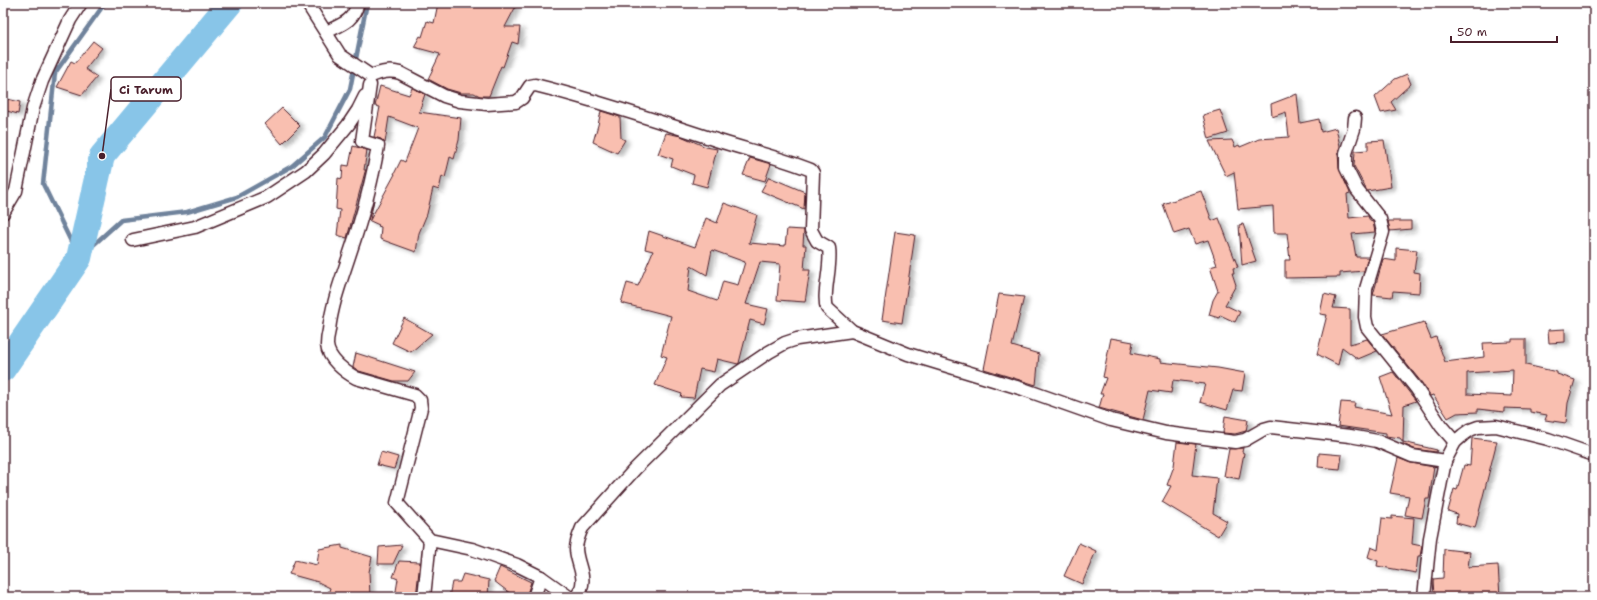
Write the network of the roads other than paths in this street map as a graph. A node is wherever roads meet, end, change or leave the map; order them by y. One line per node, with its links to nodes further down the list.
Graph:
1 (81, 3): 7 (street)
2 (308, 3): 4 (street)
3 (358, 3): 4 (street)
4 (326, 32): 5 (street)
5 (369, 78): 8 (street); 9 (street); 13 (street)
6 (1355, 118): 10 (street)
7 (3, 213)
8 (133, 240)
9 (852, 331): 12 (street); 18 (street)
10 (1456, 442): 11 (street); 12 (street)
11 (1594, 455)
12 (1445, 462): 19 (street)
13 (430, 540): 14 (street); 15 (street)
14 (541, 577): 16 (street); 17 (street)
15 (424, 597)
16 (534, 597)
17 (569, 597)
18 (576, 597)
19 (1424, 597)

